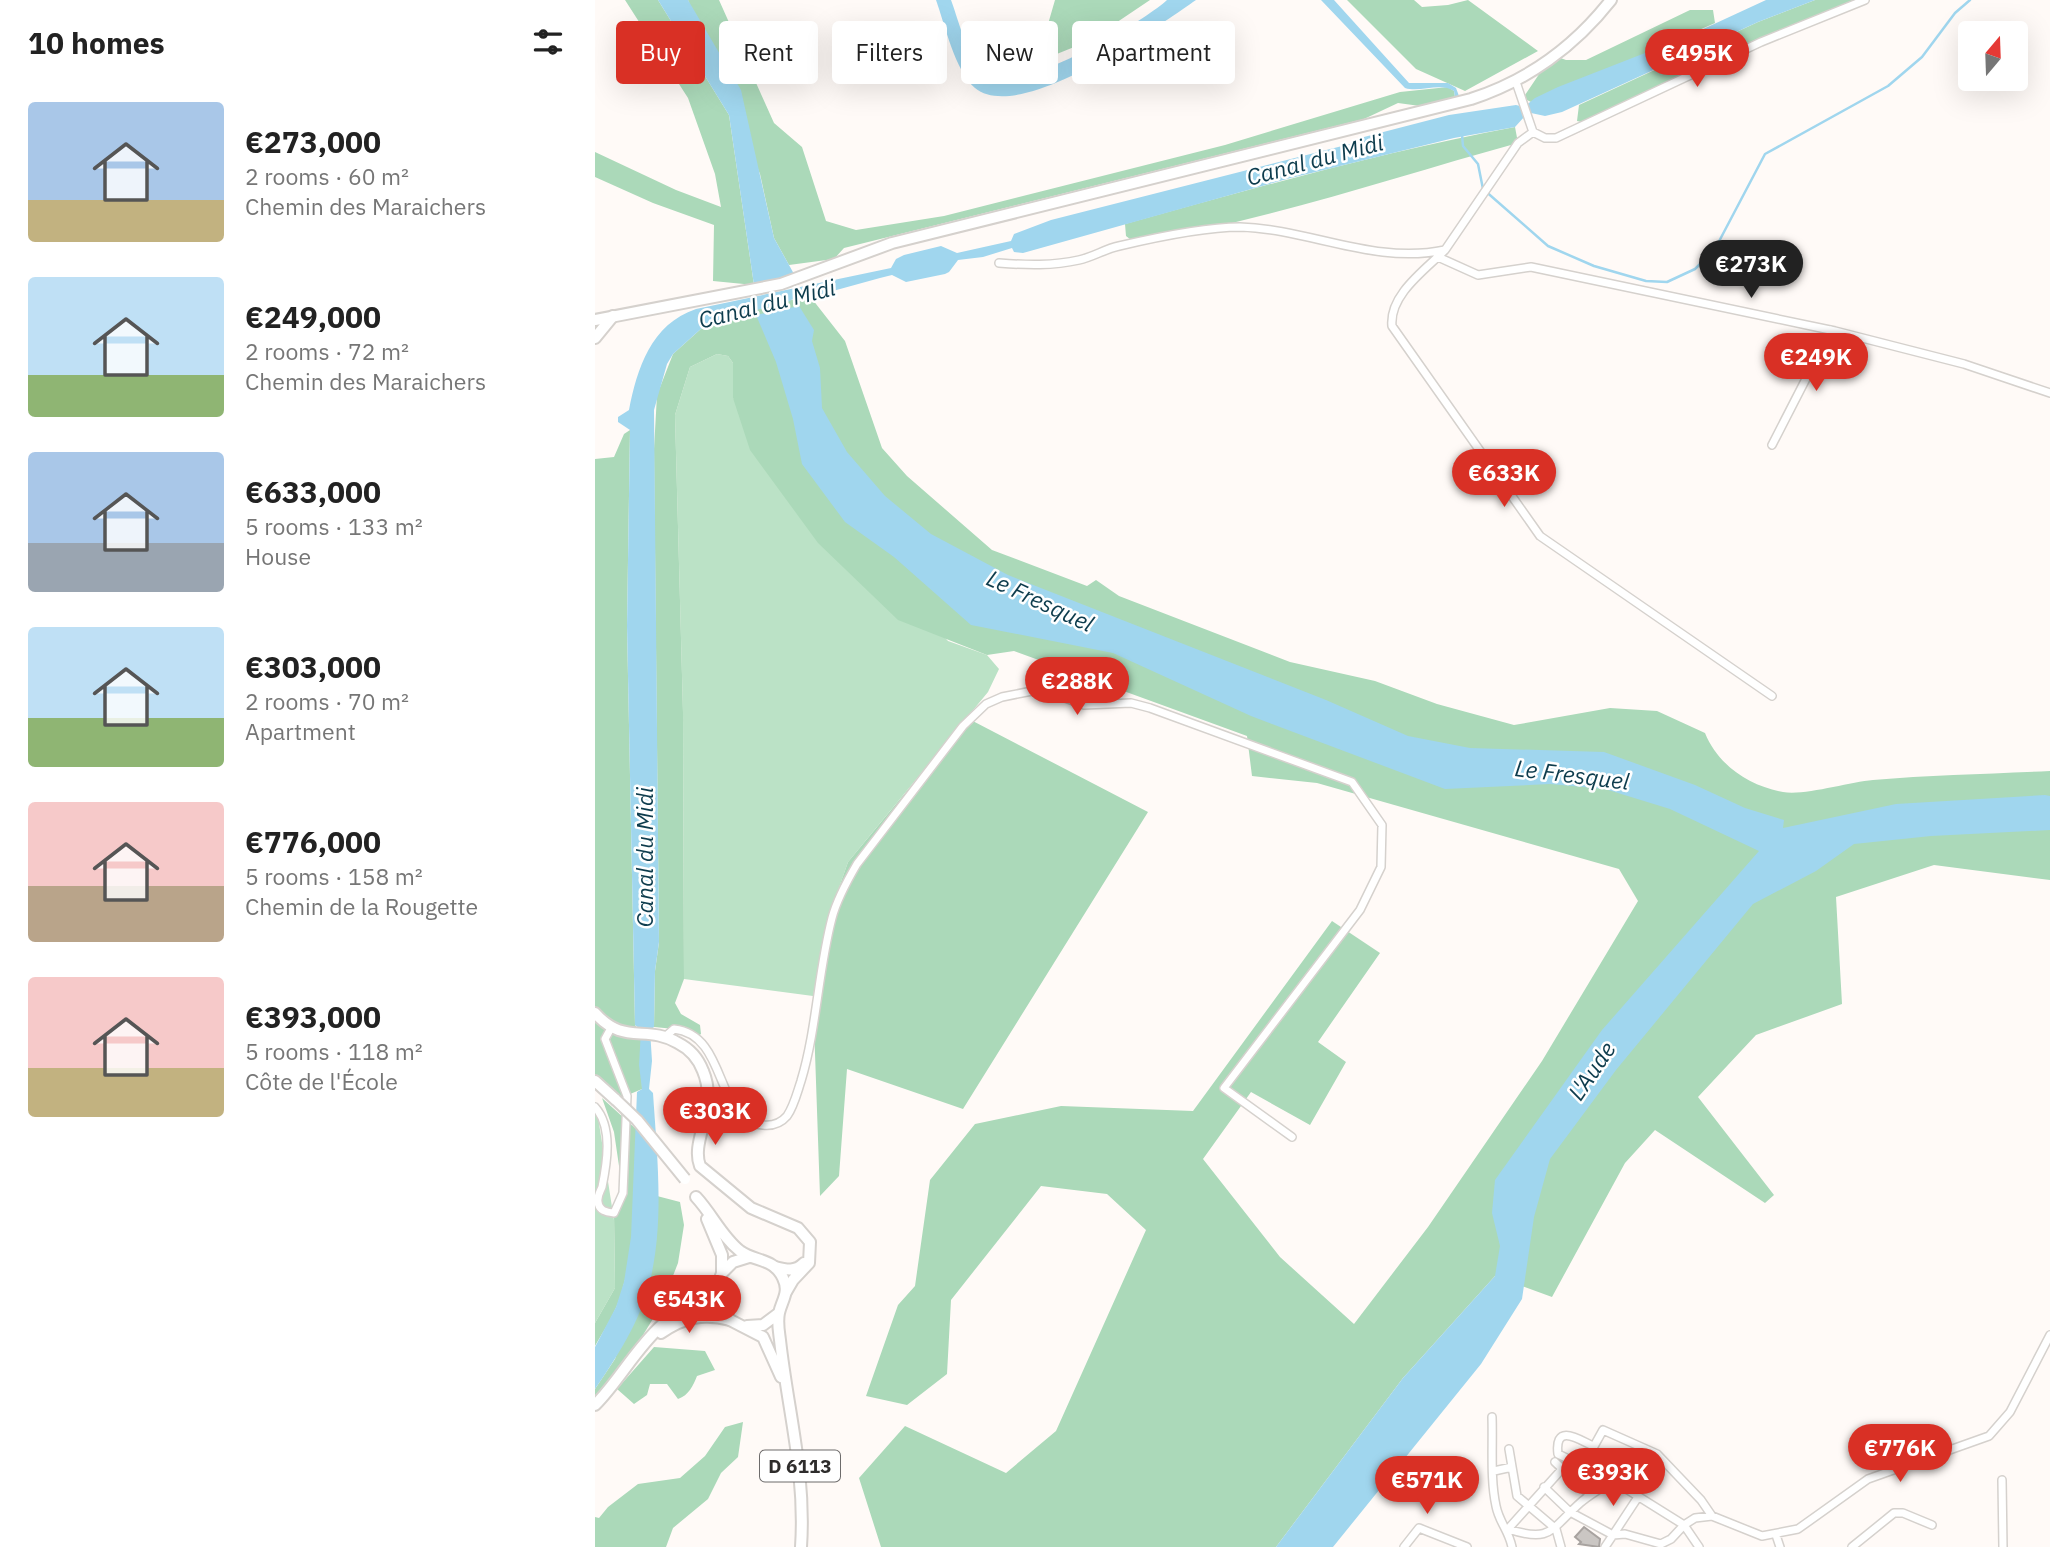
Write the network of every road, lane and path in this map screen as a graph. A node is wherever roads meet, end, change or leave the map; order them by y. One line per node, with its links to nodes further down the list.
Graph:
1 (1611, 0): 3 (main road)
2 (1865, 0): 4 (street)
3 (1516, 82): 4 (street); 8 (main road)
4 (1533, 132): 5 (street)
5 (1445, 250): 6 (street); 7 (street)
6 (1438, 257): 10 (street); 14 (street)
7 (999, 263)
8 (613, 316): 9 (main road); 11 (main road)
9 (595, 320)
10 (1831, 330): 12 (street); 13 (street)
11 (595, 338)
12 (2050, 393)
13 (1772, 445)
14 (1772, 696)
15 (595, 1013): 16 (main road)
16 (611, 1028): 17 (main road); 19 (street)
17 (662, 1035): 20 (street); 22 (main road)
18 (595, 1082): 21 (main road, bridge)
19 (595, 1107)
20 (1292, 1137)
21 (696, 1197): 23 (main road); 25 (main road)
22 (811, 1251): 24 (main road); 27 (main road)
23 (749, 1257): 24 (main road); 25 (main road)
24 (775, 1266): 27 (main road)
25 (722, 1273): 26 (main road)
26 (716, 1290): 29 (main road); 32 (main road)
27 (786, 1292): 28 (main road)
28 (779, 1313): 30 (main road); 33 (main road, D 6113)
29 (730, 1320): 30 (main road); 32 (main road)
30 (747, 1326): 33 (main road, D 6113)
31 (2050, 1335): 57 (street)
32 (647, 1342): 34 (main road)
33 (785, 1386): 59 (main road, D 6113)
34 (595, 1405)
35 (1492, 1417): 42 (street)
36 (1593, 1446): 38 (street); 39 (street); 51 (street)
37 (1509, 1450): 40 (street)
38 (1557, 1458): 39 (street); 41 (street)
39 (1581, 1465): 43 (street); 44 (street)
40 (1512, 1467): 42 (street); 49 (street)
41 (1562, 1469): 43 (street); 46 (street)
42 (1494, 1471): 54 (street)
43 (1569, 1475): 47 (street)
44 (1612, 1480): 47 (street); 48 (street)
45 (2002, 1480): 67 (street)
46 (1544, 1487): 49 (street); 50 (street)
47 (1589, 1494): 50 (street)
48 (1638, 1497): 52 (street); 56 (street)
49 (1528, 1506): 54 (street); 55 (street)
50 (1570, 1511): 55 (street); 56 (street)
51 (1712, 1516): 52 (street); 57 (street)
52 (1684, 1525): 56 (street); 64 (street)
53 (1932, 1525): 66 (street)
54 (1508, 1529): 55 (street); 58 (street)
55 (1556, 1529): 62 (street)
56 (1613, 1535): 63 (street)
57 (1776, 1535): 65 (street)
58 (1511, 1546)
59 (801, 1547)
60 (1404, 1547): 61 (street)
61 (1467, 1547)
62 (1561, 1547)
63 (1605, 1547)
64 (1699, 1547)
65 (1780, 1547)
66 (1851, 1547)
67 (2003, 1547)

